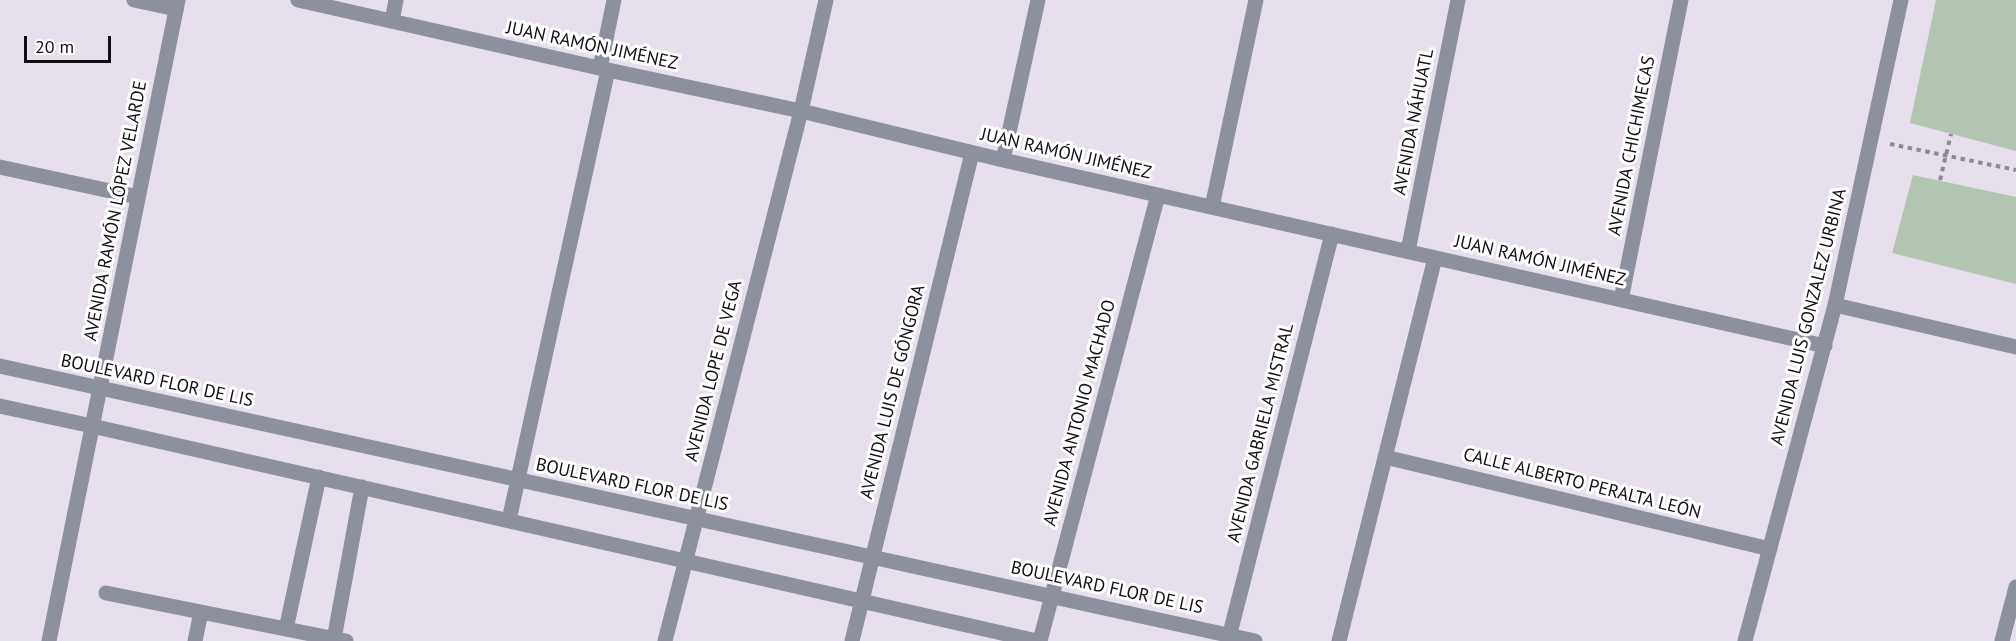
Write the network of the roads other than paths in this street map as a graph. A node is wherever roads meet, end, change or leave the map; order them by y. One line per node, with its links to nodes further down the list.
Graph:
1 (134, 0): 11 (street)
2 (298, 0): 12 (street, JUAN RAMÓN JIMÉNEZ)
3 (396, 0): 12 (street)
4 (614, 0): 13 (street)
5 (826, 0): 14 (street, AVENIDA LOPE DE VEGA)
6 (1038, 0): 16 (street)
7 (1256, 0): 20 (street)
8 (1458, 0): 22 (street, AVENIDA NÁHUATL)
9 (1681, 0): 24 (street, AVENIDA CHICHIMECAS)
10 (1901, 0): 25 (street, AVENIDA LUIS GONZALEZ URBINA)
11 (177, 5): 19 (street, AVENIDA RAMÓN LÓPEZ VELARDE)
12 (392, 21): 13 (street, JUAN RAMÓN JIMÉNEZ)
13 (604, 69): 14 (street, JUAN RAMÓN JIMÉNEZ); 34 (street)
14 (801, 111): 15 (street, JUAN RAMÓN JIMÉNEZ); 36 (street, AVENIDA LOPE DE VEGA)
15 (972, 153): 16 (street, JUAN RAMÓN JIMÉNEZ); 39 (street, AVENIDA LUIS DE GÓNGORA)
16 (1003, 160): 18 (street, JUAN RAMÓN JIMÉNEZ)
17 (0, 167): 19 (street)
18 (1158, 195): 20 (street, JUAN RAMÓN JIMÉNEZ); 43 (street, AVENIDA ANTONIO MACHADO)
19 (138, 197): 29 (street, AVENIDA RAMÓN LÓPEZ VELARDE)
20 (1212, 207): 21 (street, JUAN RAMÓN JIMÉNEZ)
21 (1332, 234): 22 (street, JUAN RAMÓN JIMÉNEZ); 47 (street, AVENIDA GABRIELA MISTRAL)
22 (1408, 252): 23 (street, JUAN RAMÓN JIMÉNEZ)
23 (1435, 258): 24 (street, JUAN RAMÓN JIMÉNEZ); 32 (street)
24 (1621, 300): 26 (street, JUAN RAMÓN JIMÉNEZ)
25 (1835, 305): 26 (street, AVENIDA LUIS GONZALEZ URBINA); 27 (street)
26 (1825, 346): 38 (street, AVENIDA LUIS GONZALEZ URBINA)
27 (2016, 347)
28 (0, 366): 29 (street, BOULEVARD FLOR DE LIS)
29 (100, 388): 31 (street, AVENIDA RAMÓN LÓPEZ VELARDE); 34 (street, BOULEVARD FLOR DE LIS)
30 (0, 406): 31 (street)
31 (92, 426): 33 (street); 49 (street, AVENIDA RAMÓN LÓPEZ VELARDE)
32 (1385, 457): 38 (street, CALLE ALBERTO PERALTA LEÓN); 55 (street)
33 (319, 477): 35 (street); 46 (street)
34 (518, 480): 36 (street, BOULEVARD FLOR DE LIS); 37 (street)
35 (362, 487): 37 (street); 48 (street)
36 (696, 518): 39 (street, BOULEVARD FLOR DE LIS); 40 (street, AVENIDA LOPE DE VEGA)
37 (508, 520): 40 (street)
38 (1770, 549): 56 (street, AVENIDA LUIS GONZALEZ URBINA)
39 (872, 557): 43 (street, BOULEVARD FLOR DE LIS); 44 (street, AVENIDA LUIS DE GÓNGORA)
40 (685, 561): 44 (street); 51 (street, AVENIDA LOPE DE VEGA)
41 (2016, 587): 57 (street)
42 (106, 593): 45 (street)
43 (1052, 596): 47 (street, BOULEVARD FLOR DE LIS); 53 (street, AVENIDA ANTONIO MACHADO)
44 (863, 601): 52 (street, AVENIDA LUIS DE GÓNGORA); 53 (street)
45 (201, 612): 46 (street); 50 (street)
46 (286, 630): 48 (street)
47 (1228, 638): 54 (street, BOULEVARD FLOR DE LIS)
48 (340, 640)
49 (49, 641)
50 (195, 641)
51 (664, 641)
52 (852, 641)
53 (1039, 641)
54 (1256, 641)
55 (1339, 641)
56 (1745, 641)
57 (2002, 641)

